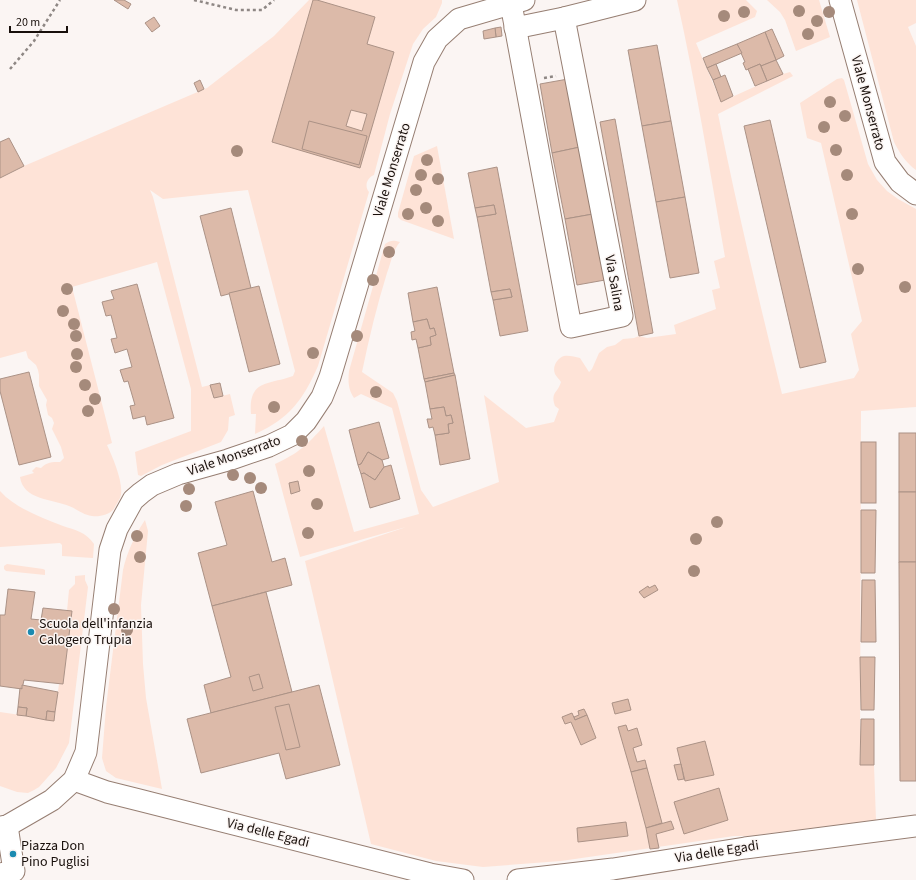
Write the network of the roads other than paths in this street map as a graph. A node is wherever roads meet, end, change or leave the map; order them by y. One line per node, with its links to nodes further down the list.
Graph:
1 (636, 0): 4 (street)
2 (840, 0): 6 (street, Viale Monserrato)
3 (518, 2): 5 (street, Via Salina); 7 (street, Viale Monserrato)
4 (564, 18): 5 (street); 5 (street, Via Salina)
5 (515, 28)
6 (916, 194)
7 (74, 780): 8 (street, Viale Monserrato); 11 (street, Via delle Egadi)
8 (3, 826): 10 (street)
9 (916, 826): 12 (street, Via delle Egadi)
10 (0, 874)
11 (464, 880)
12 (518, 880)

